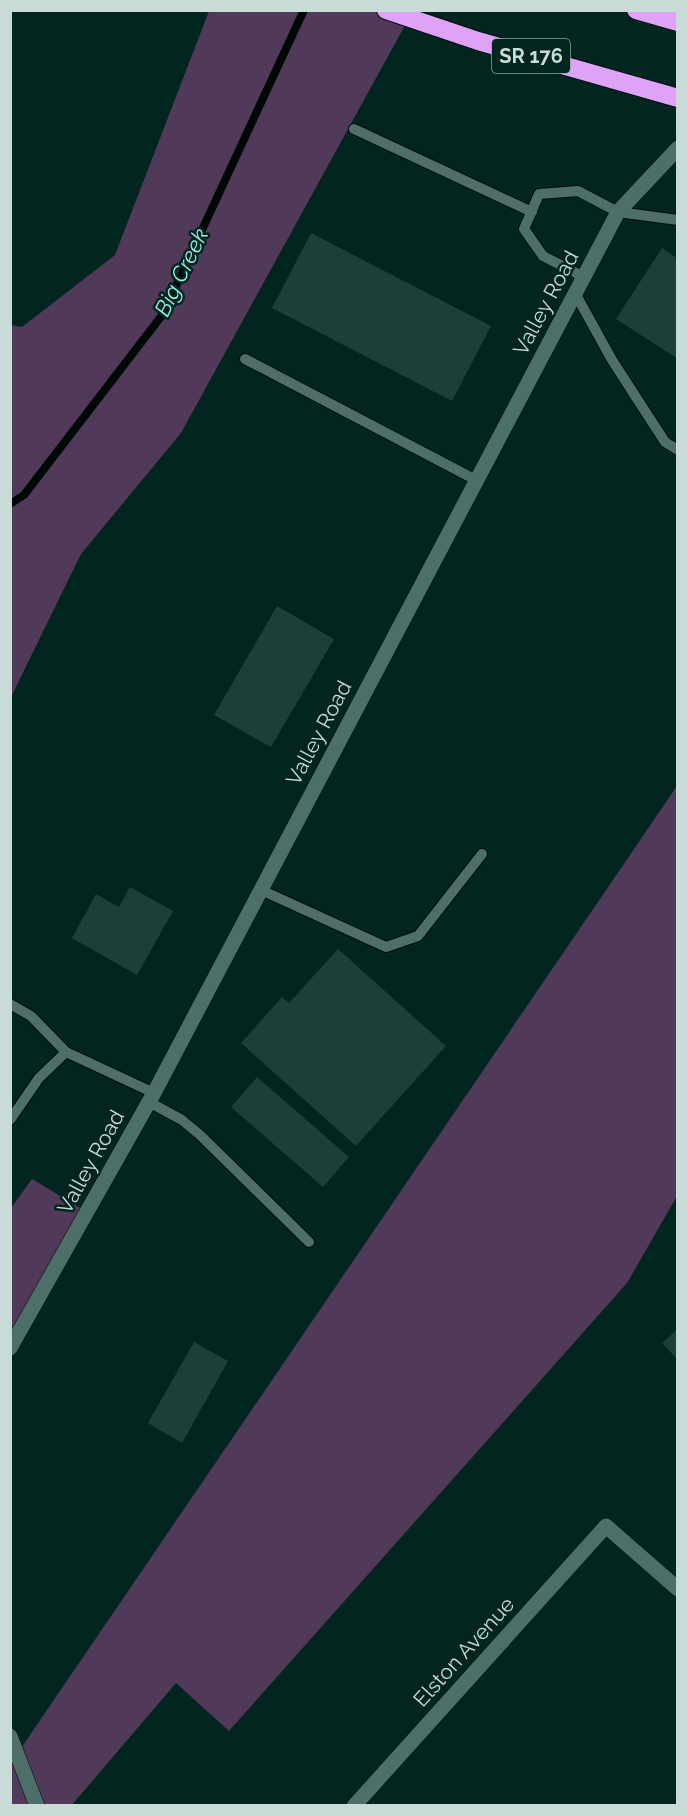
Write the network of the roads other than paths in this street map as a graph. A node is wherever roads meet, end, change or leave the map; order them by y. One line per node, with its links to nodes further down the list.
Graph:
1 (386, 10): 4 (highway, SR 176)
2 (636, 10): 3 (highway)
3 (678, 22)
4 (678, 98)
5 (354, 129): 7 (lane)
6 (678, 148): 8 (street, Valley Road)
7 (532, 212): 8 (lane); 10 (lane)
8 (618, 212): 9 (lane); 10 (street, Valley Road)
9 (678, 220)
10 (584, 278): 11 (street, Valley Road)
11 (575, 293): 13 (lane); 14 (street, Valley Road)
12 (246, 360): 14 (lane)
13 (678, 450)
14 (476, 480): 16 (street, Valley Road)
15 (482, 854): 16 (lane)
16 (261, 890): 19 (street, Valley Road)
17 (10, 1004): 18 (lane)
18 (66, 1052): 19 (lane); 20 (lane)
19 (151, 1097): 21 (lane); 22 (street, Valley Road)
20 (10, 1120)
21 (309, 1242)
22 (10, 1348)
23 (678, 1589): 26 (street, Elston Avenue)
24 (10, 1736): 25 (street)
25 (37, 1806)
26 (354, 1806)

